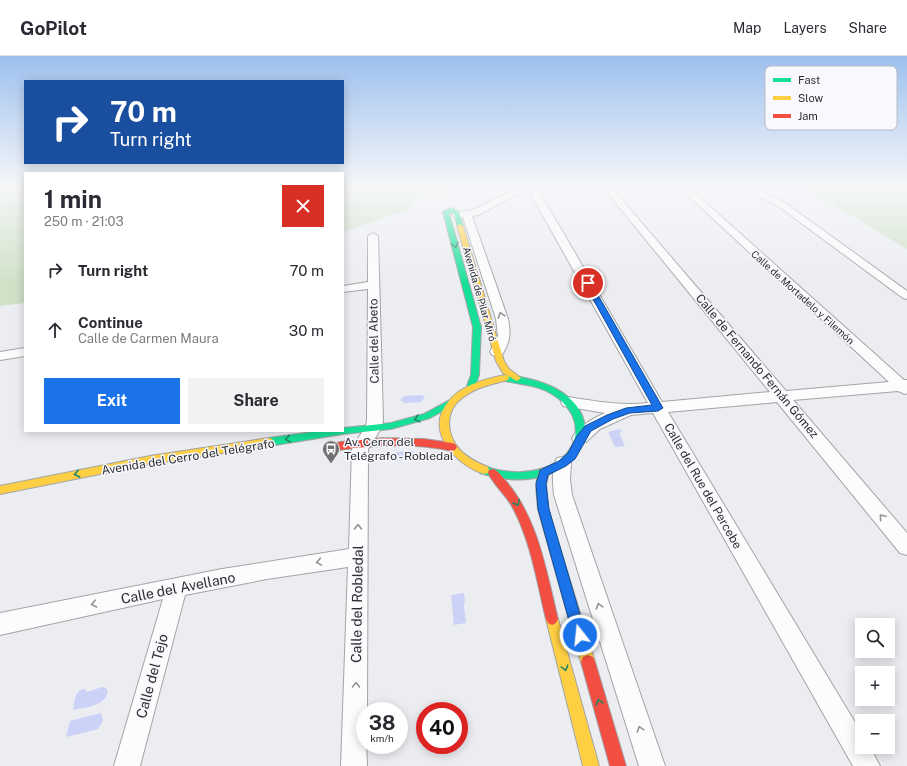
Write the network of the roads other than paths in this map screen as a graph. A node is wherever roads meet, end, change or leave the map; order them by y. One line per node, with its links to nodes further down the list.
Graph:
1 (448, 219): 15 (street, Avenida de Pilar Miró, one-way to 15)
2 (464, 219): 12 (street, Avenida de Pilar Miró, one-way to 2)
3 (551, 219): 20 (street, Calle del Rue del Percebe)
4 (634, 219): 17 (street, Calle de Fernando Fernán Gómez)
5 (719, 219): 16 (street, Calle de Mortadelo y Filemón)
6 (802, 219): 10 (street)
7 (373, 236): 8 (street, Calle del Abeto)
8 (373, 285): 9 (street); 22 (street, Calle del Abeto)
9 (344, 289)
10 (907, 296)
11 (24, 352): 13 (street)
12 (497, 352): 14 (street, Avenida de Pilar Miró)
13 (0, 356)
14 (517, 378): 15 (street); 19 (street)
15 (471, 386): 18 (street)
16 (905, 388): 17 (street)
17 (782, 397): 20 (street); 30 (street, Calle de Fernando Fernán Gómez, one-way to 17)
18 (452, 402): 22 (street, Avenida del Cerro del Telégrafo, one-way to 22); 24 (street)
19 (568, 402): 21 (street); 23 (street)
20 (658, 408): 21 (street); 39 (street, Calle del Rue del Percebe)
21 (630, 410): 23 (street)
22 (368, 435): 24 (street, Avenida del Cerro del Telégrafo); 25 (street, Avenida del Cerro del Telégrafo); 29 (street, Avenida del Cerro del Telégrafo, one-way to 29); 31 (street, Calle del Robledal, one-way to 22)
23 (580, 438): 26 (street)
24 (452, 447): 28 (street)
25 (328, 448)
26 (563, 463): 27 (street); 38 (street, one-way to 26)
27 (544, 472): 28 (street); 37 (street, one-way to 27)
28 (493, 473): 36 (street, one-way to 36)
29 (0, 490)
30 (907, 547)
31 (357, 557): 32 (street, Calle del Avellano, one-way to 32); 35 (street, Calle del Robledal, one-way to 31)
32 (177, 587): 33 (street, Calle del Avellano, one-way to 33); 34 (street, Calle del Tejo)
33 (0, 624)
34 (127, 766)
35 (354, 766)
36 (591, 766)
37 (618, 766)
38 (652, 766)
39 (866, 766)

